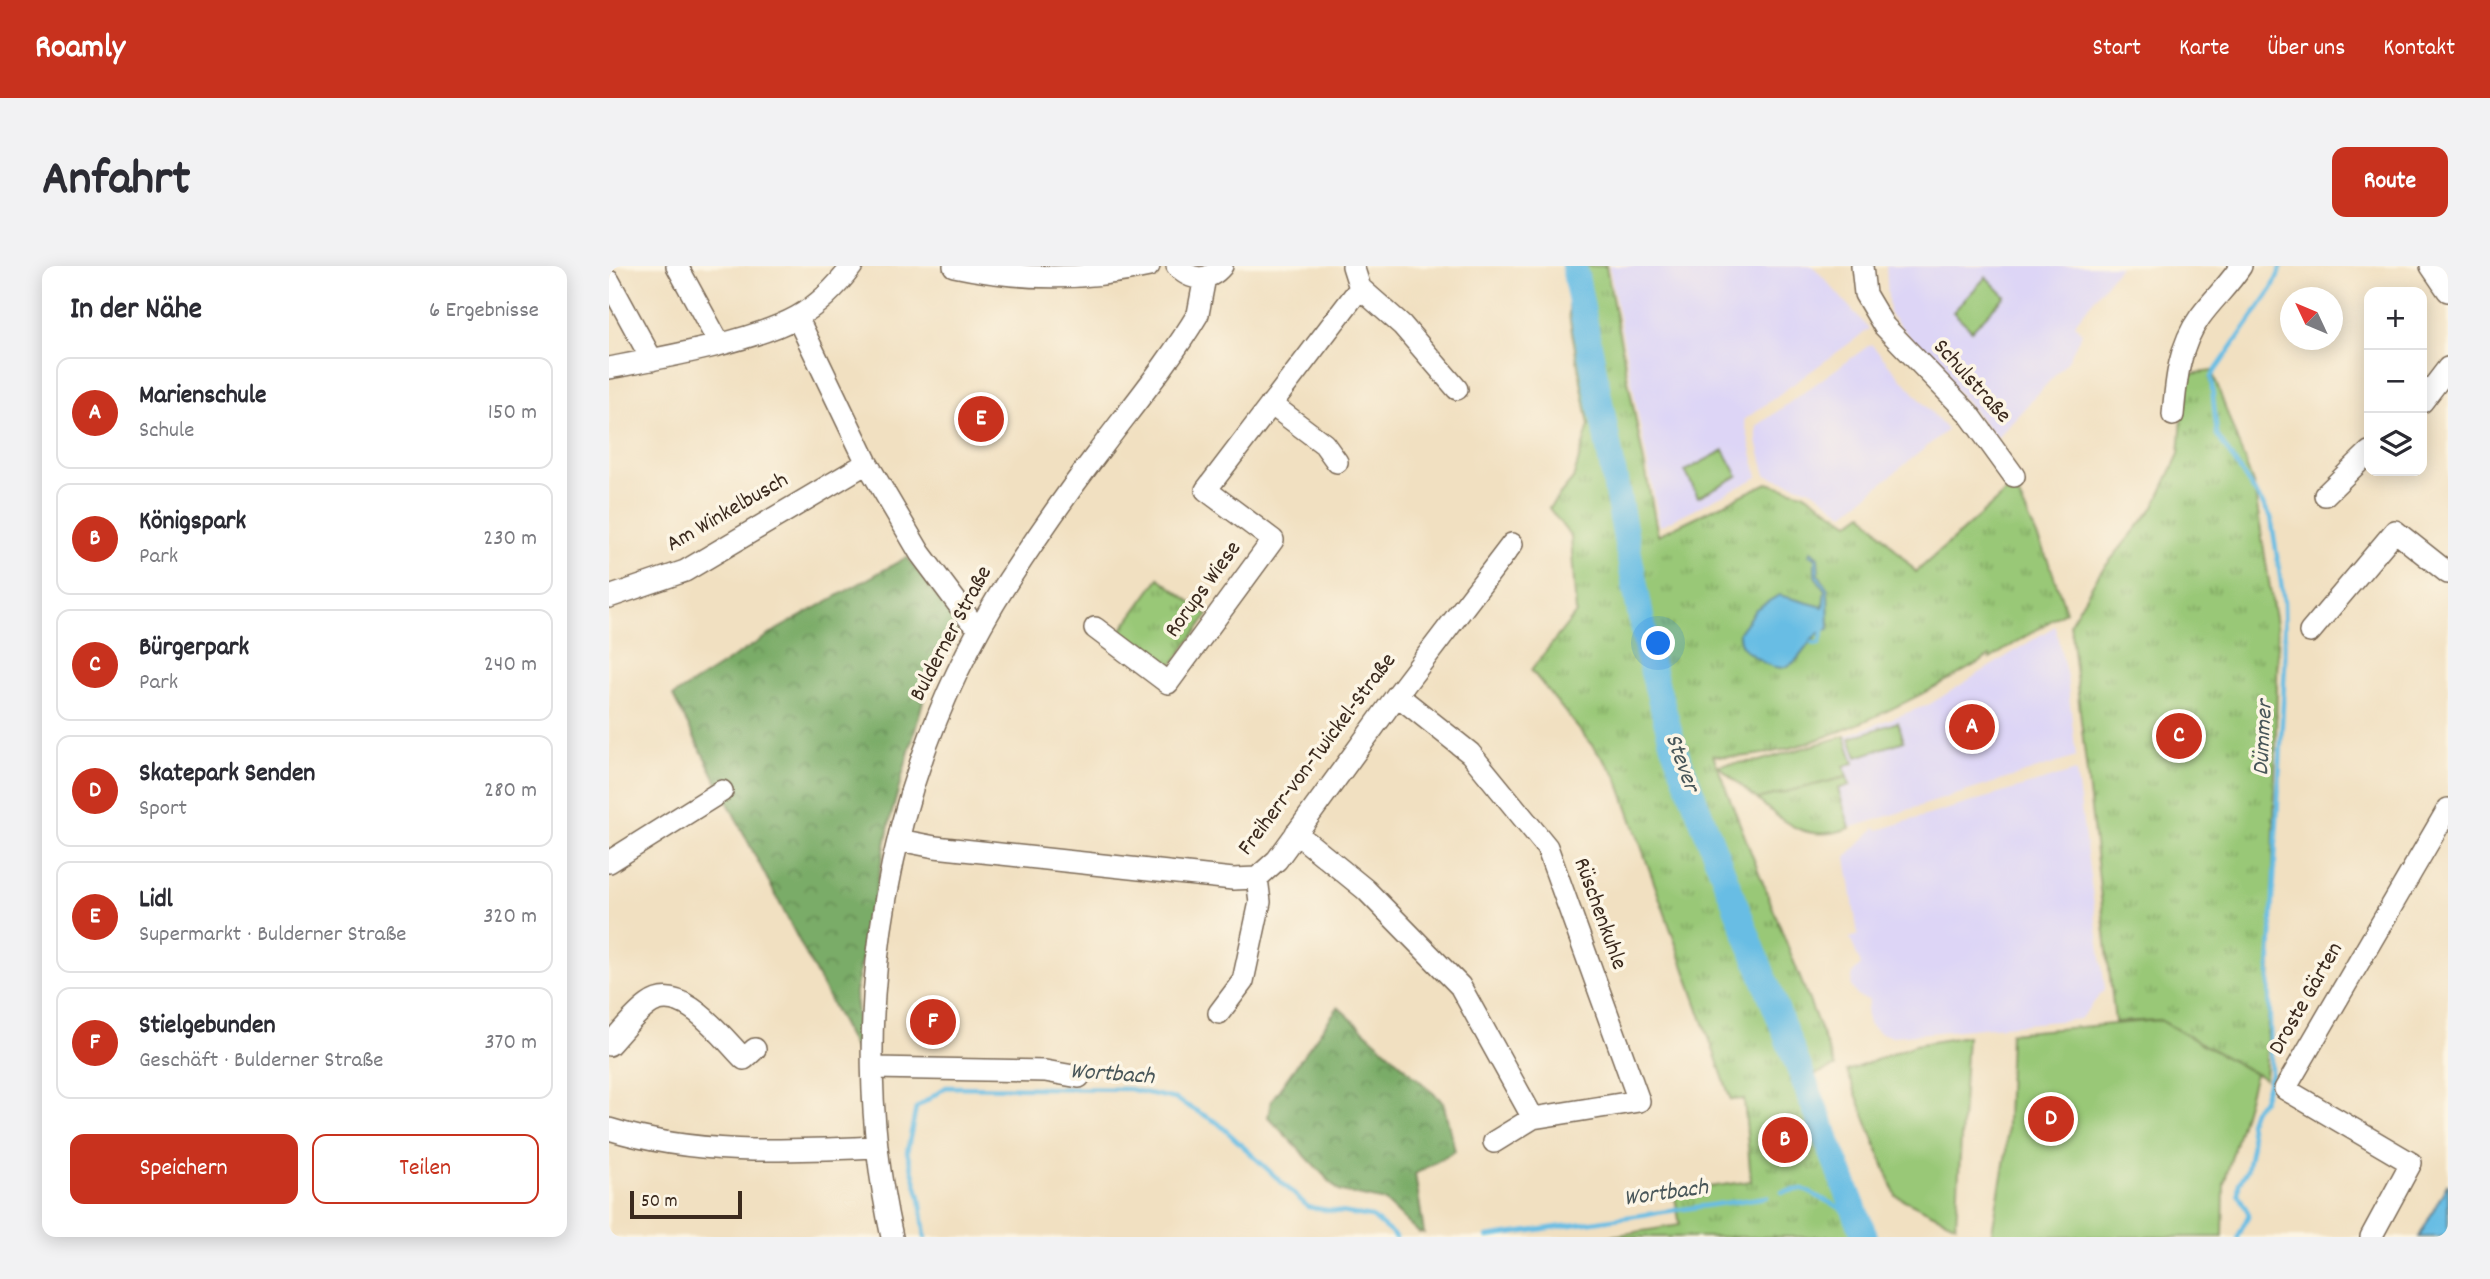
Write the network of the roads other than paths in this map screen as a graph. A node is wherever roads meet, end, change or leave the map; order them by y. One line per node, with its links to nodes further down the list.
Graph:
1 (677, 266): 15 (street)
2 (852, 266): 14 (street)
3 (954, 266): 4 (street)
4 (1149, 266)
5 (1177, 266): 10 (street)
6 (1353, 266): 12 (street)
7 (2241, 266): 22 (street)
8 (2431, 266): 13 (street)
9 (1863, 267): 26 (street, Schulstraße)
10 (1214, 272): 31 (street, Bulderner Straße)
11 (609, 281): 16 (street)
12 (1360, 288): 19 (street); 21 (street, Rorups Wiese)
13 (2448, 291)
14 (797, 317): 15 (street); 25 (street)
15 (719, 343): 16 (street)
16 (652, 360): 17 (street)
17 (609, 368)
18 (2448, 368): 20 (street)
19 (1457, 388)
20 (2427, 395)
21 (1271, 404): 24 (street); 32 (street, Rorups Wiese)
22 (2173, 415)
23 (2364, 457): 27 (street)
24 (1337, 462)
25 (867, 463): 30 (street, Am Winkelbusch); 31 (street)
26 (2014, 476)
27 (2325, 495)
28 (1512, 544): 34 (street, Freiherr-von-Twickel-Straße)
29 (2448, 573): 33 (street)
30 (609, 597)
31 (980, 627): 38 (street, Bulderner Straße)
32 (1095, 628)
33 (2310, 632)
34 (1397, 695): 37 (street, Freiherr-von-Twickel-Straße); 46 (street, Rüschenkuhle)
35 (722, 791): 39 (street)
36 (2448, 809): 51 (street, Droste Gärten)
37 (1296, 833): 40 (street, Freiherr-von-Twickel-Straße); 46 (street)
38 (899, 841): 40 (street, Freiherr-von-Twickel-Straße); 44 (street, Bulderner Straße)
39 (609, 862)
40 (1257, 878): 41 (street)
41 (1219, 1013)
42 (609, 1045): 43 (street)
43 (755, 1049)
44 (873, 1068): 45 (street); 49 (street, Bulderner Straße)
45 (1079, 1077)
46 (1533, 1118): 48 (street, Rüschenkuhle)
47 (609, 1129): 49 (street)
48 (1494, 1142)
49 (877, 1147): 50 (street, Bulderner Straße)
50 (892, 1237)
51 (2371, 1237)

